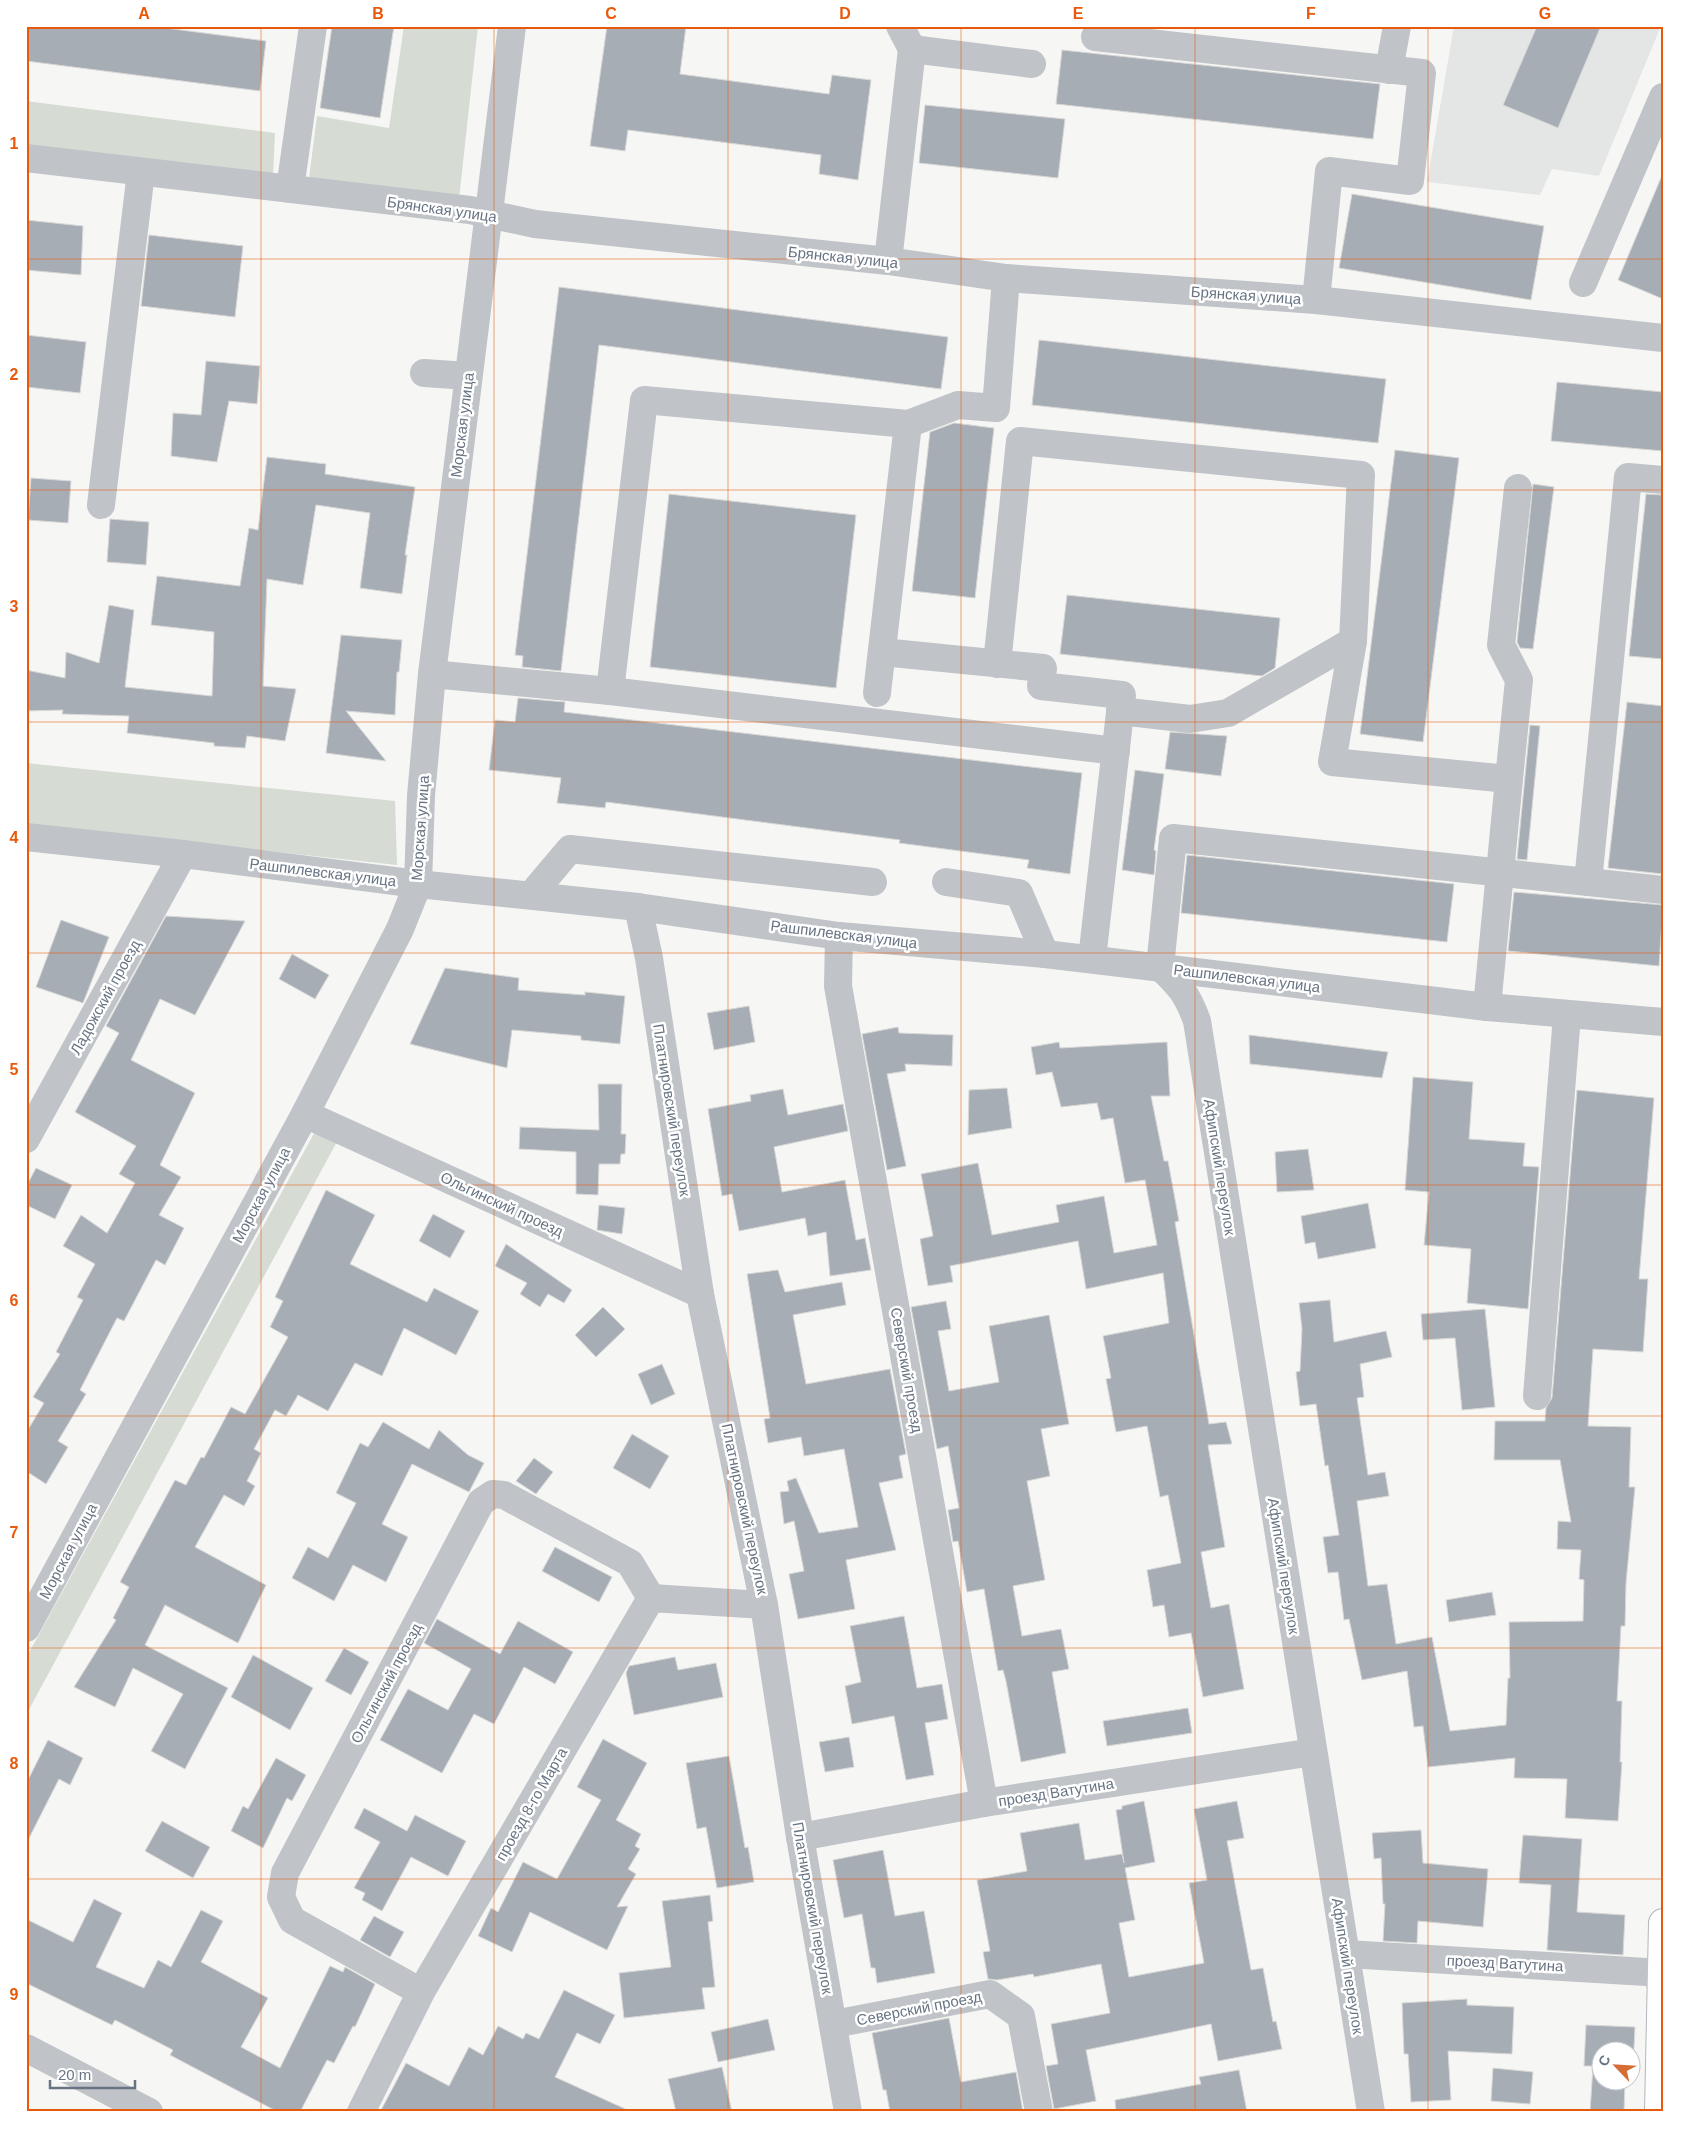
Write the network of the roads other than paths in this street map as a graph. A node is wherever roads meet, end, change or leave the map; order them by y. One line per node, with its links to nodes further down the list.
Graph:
1 (314, 26): 11 (street)
2 (512, 26): 12 (street, Морская улица)
3 (1397, 26): 7 (street)
4 (1095, 36): 7 (street)
5 (906, 38): 6 (street); 13 (street)
6 (1032, 64)
7 (1389, 70): 16 (street)
8 (1663, 97): 15 (street)
9 (26, 158): 10 (street, Брянская улица)
10 (140, 172): 11 (street, Брянская улица); 23 (street)
11 (290, 189): 12 (street, Брянская улица)
12 (488, 215): 13 (street, Брянская улица); 19 (street, Морская улица)
13 (888, 262): 14 (street, Брянская улица)
14 (1006, 278): 16 (street, Брянская улица); 20 (street)
15 (1583, 283)
16 (1316, 300): 17 (street, Брянская улица)
17 (1663, 338)
18 (424, 373): 19 (street)
19 (468, 376): 27 (street, Морская улица)
20 (908, 424): 25 (street); 28 (street)
21 (1663, 480): 38 (street)
22 (1518, 488): 32 (street)
23 (101, 505)
24 (1353, 641): 26 (street); 30 (street); 32 (street)
25 (882, 652): 26 (street); 29 (street)
26 (997, 664): 30 (street)
27 (432, 674): 28 (street); 39 (street, Морская улица)
28 (610, 691): 31 (street)
29 (876, 693)
30 (1120, 710): 31 (street)
31 (1116, 752): 45 (street)
32 (1509, 779): 35 (street)
33 (26, 837): 34 (street, Рашпилевская улица)
34 (183, 854): 39 (street, Рашпилевская улица); 51 (street, Ладожский проезд)
35 (1499, 874): 38 (street); 46 (street); 47 (street)
36 (873, 882): 41 (street)
37 (946, 882): 44 (street)
38 (1588, 882): 40 (street)
39 (418, 884): 41 (street, Рашпилевская улица); 50 (street, Морская улица)
40 (1663, 890)
41 (532, 894): 42 (street, Рашпилевская улица)
42 (638, 907): 43 (street, Рашпилевская улица); 52 (street, Платнировский переулок)
43 (838, 936): 44 (street, Рашпилевская улица); 58 (street, Северский проезд)
44 (1045, 954): 45 (street, Рашпилевская улица)
45 (1092, 959): 46 (street, Рашпилевская улица)
46 (1160, 967): 47 (street, Рашпилевская улица); 57 (street, Афипский переулок)
47 (1487, 1006): 48 (street, Рашпилевская улица)
48 (1568, 1015): 49 (street, Рашпилевская улица); 53 (street)
49 (1663, 1022)
50 (305, 1114): 52 (street, Ольгинский проезд); 56 (street, Морская улица)
51 (26, 1139)
52 (700, 1294): 55 (street, Платнировский переулок)
53 (1537, 1396)
54 (651, 1598): 55 (street); 63 (street, проезд 8-го Марта); 63 (street, Ольгинский проезд)
55 (764, 1605): 59 (street, Платнировский переулок)
56 (26, 1628)
57 (1313, 1752): 58 (street, проезд Ватутина); 61 (street, Афипский переулок)
58 (984, 1803): 59 (street, проезд Ватутина)
59 (800, 1837): 64 (street, Платнировский переулок)
60 (1663, 1923): 62 (main road)
61 (1347, 1954): 62 (street, проезд Ватутина); 70 (street, Афипский переулок)
62 (1662, 1973): 71 (main road)
63 (421, 1992): 67 (street, проезд 8-го Марта)
64 (834, 2024): 68 (street, Платнировский переулок); 69 (street, Северский проезд)
65 (26, 2048): 66 (street)
66 (148, 2112)
67 (361, 2112)
68 (848, 2112)
69 (1039, 2112)
70 (1371, 2112)
71 (1659, 2112)

